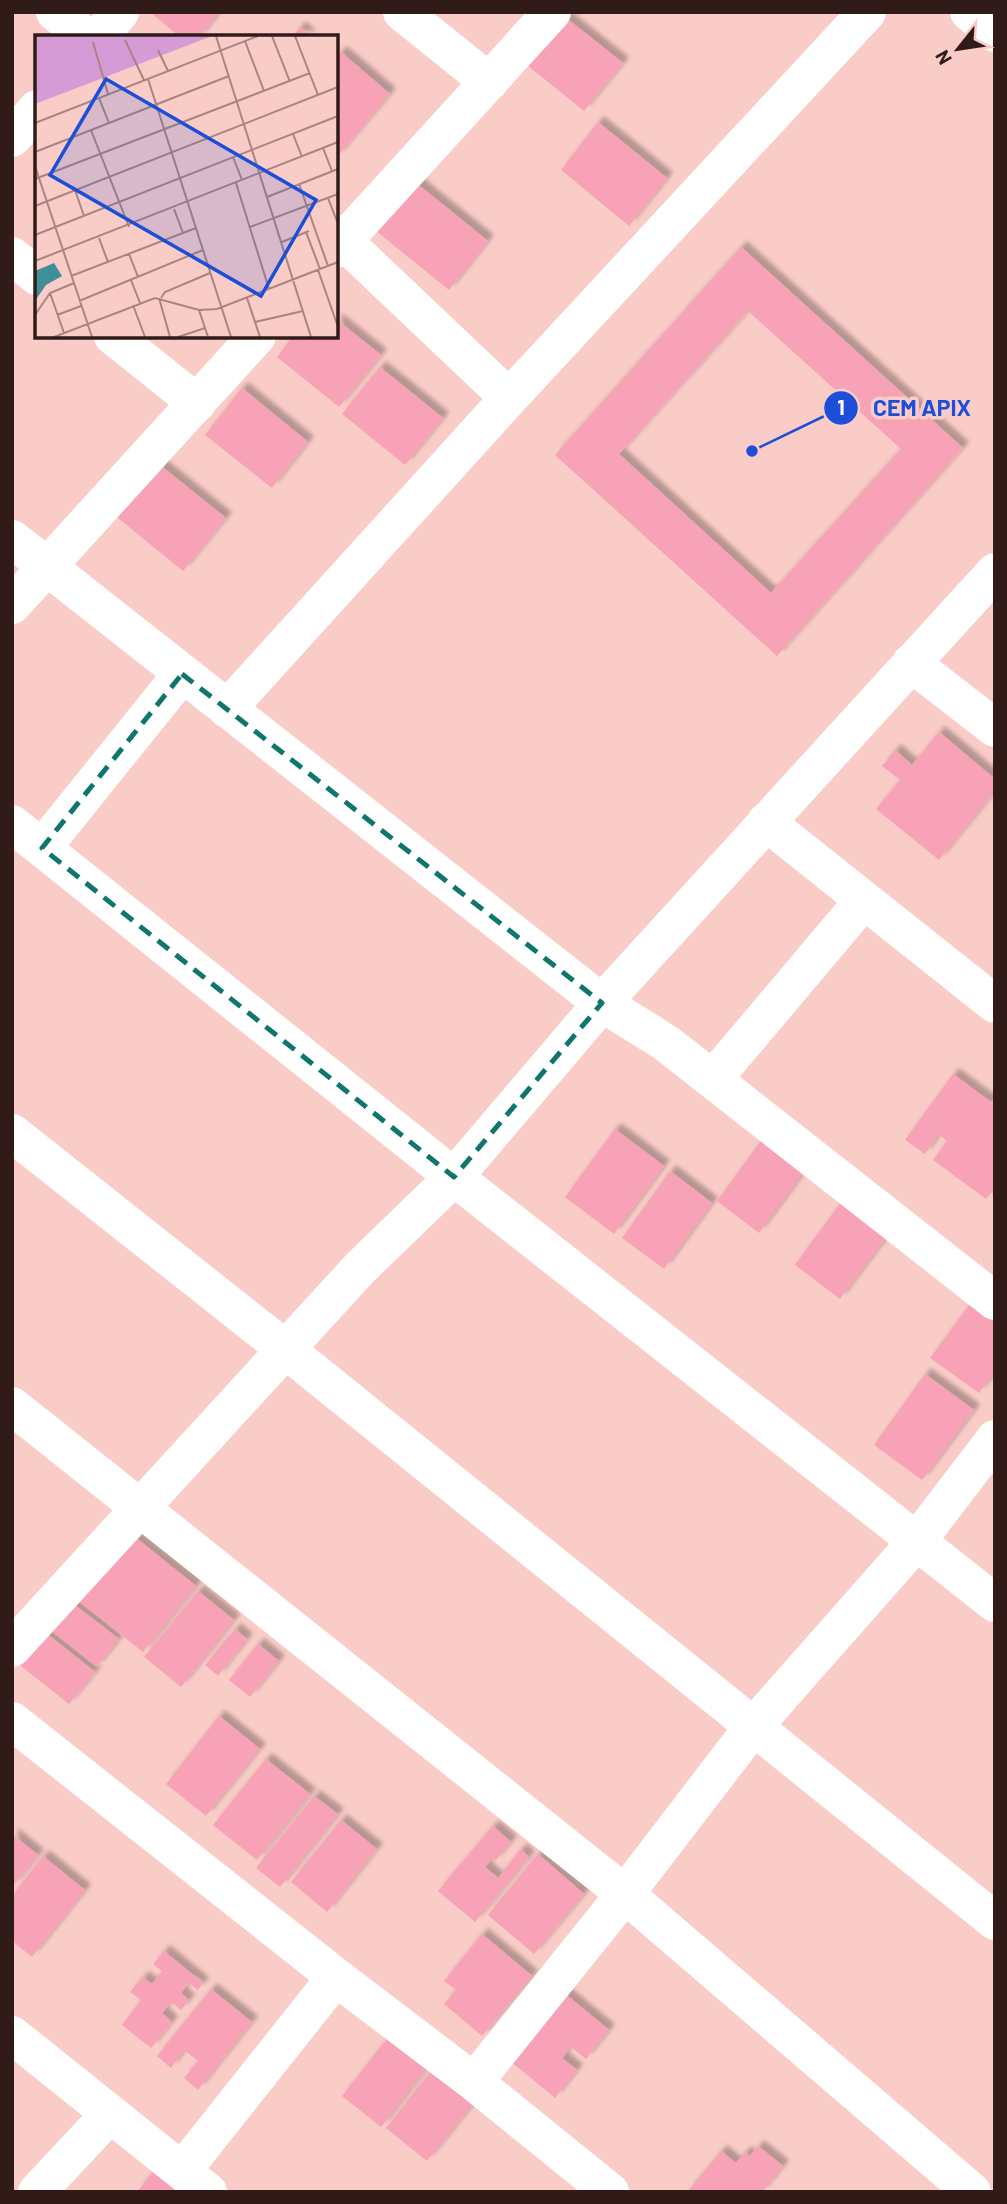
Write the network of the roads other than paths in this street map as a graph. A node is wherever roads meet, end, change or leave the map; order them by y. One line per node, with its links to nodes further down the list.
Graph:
1 (55, 12): 8 (street)
2 (120, 12): 9 (street)
3 (402, 12): 10 (street)
4 (552, 12): 10 (street)
5 (867, 12): 18 (street)
6 (969, 12): 7 (street)
7 (995, 33)
8 (84, 35)
9 (101, 35)
10 (489, 82): 13 (street)
11 (35, 111): 12 (street)
12 (12, 138)
13 (339, 241): 18 (street)
14 (12, 256): 15 (street)
15 (35, 273)
16 (116, 338): 19 (street)
17 (255, 338): 19 (street)
18 (509, 397): 26 (street)
19 (197, 403): 21 (street)
20 (12, 539): 21 (street)
21 (47, 567): 23 (street); 25 (street)
22 (995, 572): 24 (street)
23 (12, 605)
24 (911, 663): 27 (street); 28 (street)
25 (182, 674): 26 (street); 30 (street)
26 (227, 709): 32 (street)
27 (995, 728)
28 (766, 822): 31 (street); 32 (street)
29 (12, 824): 30 (street)
30 (42, 848): 36 (street)
31 (864, 900): 33 (street); 34 (street)
32 (602, 1003): 34 (street); 36 (street)
33 (995, 1004)
34 (713, 1079): 37 (street)
35 (12, 1133): 38 (street)
36 (454, 1177): 38 (street); 42 (street)
37 (995, 1301)
38 (285, 1349): 41 (street); 46 (street)
39 (12, 1406): 41 (street)
40 (995, 1439): 42 (street)
41 (139, 1507): 44 (street); 47 (street)
42 (917, 1541): 43 (street); 46 (street)
43 (995, 1603)
44 (12, 1648)
45 (12, 1721): 49 (street)
46 (753, 1727): 47 (street); 48 (street)
47 (625, 1894): 51 (street); 56 (street)
48 (995, 1921)
49 (336, 1978): 51 (street); 53 (street)
50 (12, 2035): 52 (street)
51 (474, 2082): 55 (street)
52 (110, 2113): 53 (street); 54 (street)
53 (195, 2181)
54 (37, 2192)
55 (610, 2192)
56 (972, 2192)

